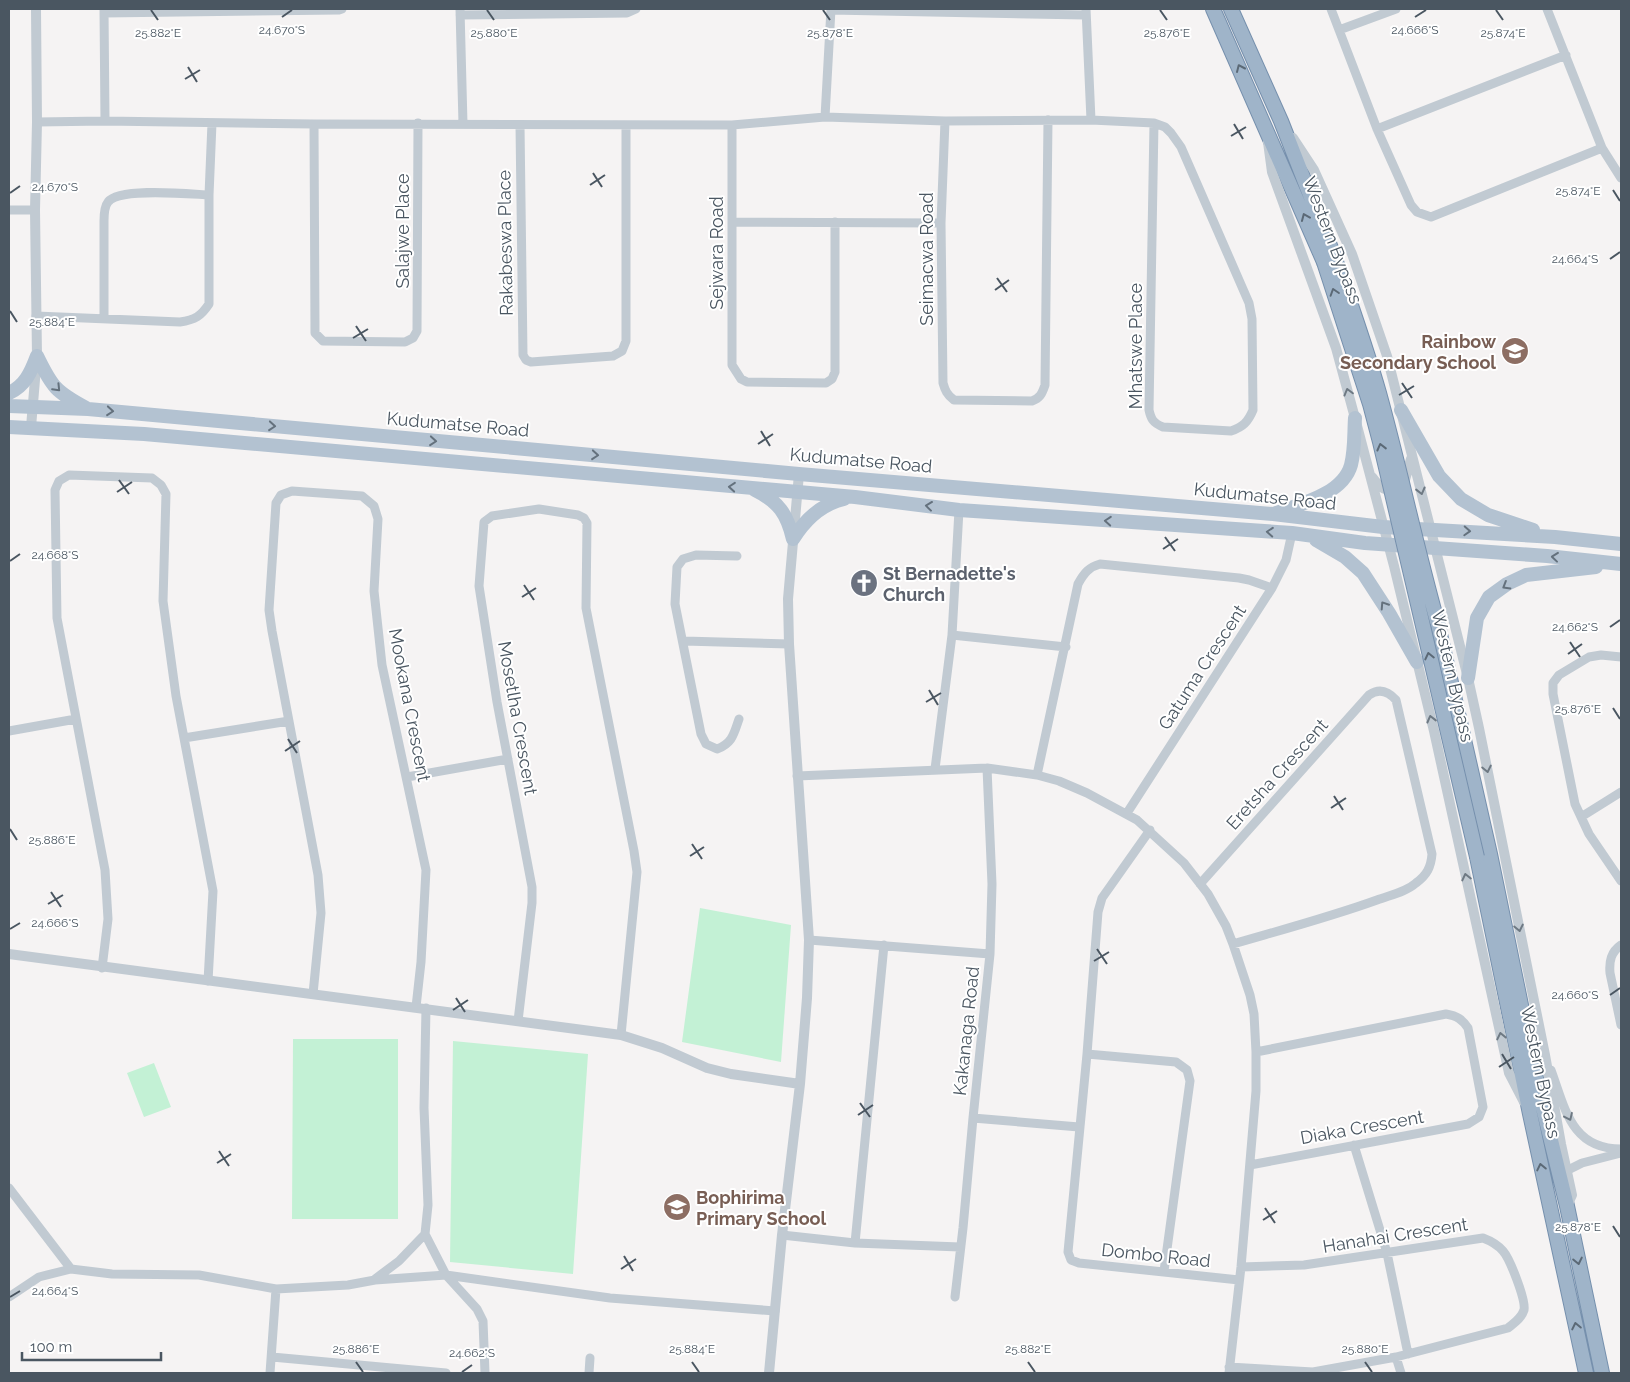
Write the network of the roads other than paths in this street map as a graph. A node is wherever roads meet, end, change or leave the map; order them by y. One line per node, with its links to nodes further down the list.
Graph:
1 (36, 9): 21 (street)
2 (342, 9): 10 (street)
3 (636, 9): 11 (street)
4 (1213, 9): 30 (highway, Western Bypass, one-way to 4)
5 (1231, 9): 20 (highway, Western Bypass)
6 (1331, 9): 13 (street)
7 (1396, 9): 13 (street)
8 (1547, 9): 14 (street)
9 (831, 10): 12 (street); 15 (street)
10 (104, 11): 18 (street)
11 (460, 12): 26 (street)
12 (1085, 12): 17 (street)
13 (1339, 30): 31 (street)
14 (1566, 55): 31 (street); 32 (street)
15 (825, 117): 19 (street); 29 (street)
16 (1048, 120): 17 (street); 19 (street); 39 (street, Seimacwa Road)
17 (1091, 120): 24 (street)
18 (105, 121): 21 (street); 22 (street)
19 (945, 121): 39 (street, Seimacwa Road)
20 (1281, 121): 40 (highway, Western Bypass); 48 (street)
21 (37, 122): 36 (street)
22 (212, 123): 25 (street); 34 (street)
23 (418, 123): 25 (street); 25 (street, Salajwe Place); 26 (street)
24 (1154, 123): 24 (street, Mhatswe Place)
25 (314, 124)
26 (463, 124): 27 (street)
27 (520, 125): 28 (street); 28 (street, Rakabeswa Place)
28 (626, 125): 29 (street)
29 (732, 125): 37 (street, Sejwara Road)
30 (1265, 125): 40 (highway, Western Bypass, one-way to 30); 49 (street, one-way to 30)
31 (1377, 129): 32 (street)
32 (1602, 148): 33 (street)
33 (1621, 178)
34 (209, 195): 42 (street); 42 (street)
35 (9, 210): 36 (street)
36 (35, 210): 41 (street)
37 (732, 222): 38 (street); 38 (street, Sejwara Road)
38 (835, 222): 39 (street)
39 (941, 223)
40 (1329, 259): 115 (highway, Western Bypass, one-way to 40, bridge); 123 (highway, Western Bypass, bridge)
41 (36, 316): 42 (street); 43 (street)
42 (104, 319)
43 (36, 356): 44 (main road); 46 (street); 47 (main road, one-way to 47)
44 (9, 394)
45 (9, 406): 46 (main road, Kudumatse Road)
46 (33, 408): 47 (main road, Kudumatse Road); 51 (street)
47 (88, 409): 54 (main road, Kudumatse Road, one-way to 54)
48 (1401, 410): 52 (street); 64 (main road)
49 (1355, 418): 53 (street); 59 (main road)
50 (9, 427): 51 (main road, Kudumatse Road)
51 (31, 427): 55 (main road, Kudumatse Road, one-way to 51)
52 (1412, 456): 53 (street); 61 (street, one-way to 61)
53 (1367, 470): 60 (street)
54 (799, 474): 56 (street); 59 (main road, Kudumatse Road)
55 (751, 488): 56 (main road, Kudumatse Road); 65 (main road)
56 (798, 493): 57 (main road, Kudumatse Road); 65 (street)
57 (855, 497): 58 (main road, Kudumatse Road, one-way to 57); 65 (main road)
58 (958, 510): 62 (main road, Kudumatse Road, one-way to 58); 74 (street)
59 (1273, 514): 60 (main road, Kudumatse Road)
60 (1383, 527): 61 (main road, Kudumatse Road); 67 (street)
61 (1431, 530): 64 (main road, Kudumatse Road, one-way to 64); 68 (street)
62 (1292, 533): 63 (main road, Kudumatse Road); 71 (street, Gatuma Crescent)
63 (1308, 535): 67 (main road, Kudumatse Road); 79 (main road, one-way to 63)
64 (1555, 537): 66 (main road, Kudumatse Road)
65 (793, 539): 76 (street)
66 (1621, 544)
67 (1388, 545): 68 (main road, Kudumatse Road); 73 (street)
68 (1435, 548): 70 (main road, Kudumatse Road, one-way to 68); 72 (street)
69 (737, 556): 75 (street)
70 (1621, 564): 80 (main road, one-way to 80)
71 (1272, 588): 77 (street); 93 (street, Gatuma Crescent)
72 (1446, 595): 73 (street); 80 (street)
73 (1402, 600): 79 (street)
74 (952, 635): 77 (street); 88 (street)
75 (684, 641): 76 (street); 82 (street)
76 (789, 644): 90 (street)
77 (1066, 648): 89 (street)
78 (1621, 657): 94 (street)
79 (1417, 662): 115 (street, one-way to 79)
80 (1468, 678): 113 (street, one-way to 113)
81 (76, 719): 84 (street); 85 (street); 104 (street)
82 (739, 719)
83 (289, 720): 85 (street); 91 (street, Mookana Crescent); 106 (street)
84 (9, 731)
85 (184, 738): 105 (street)
86 (508, 759): 91 (street); 108 (street, Mosetlha Crescent); 110 (street, Mosetlha Crescent)
87 (987, 768): 88 (street); 89 (street); 103 (street, Kakanaga Road)
88 (935, 769): 90 (street)
89 (1036, 775): 93 (street)
90 (797, 776): 98 (street)
91 (407, 777): 107 (street, Mookana Crescent)
92 (1621, 792): 94 (street)
93 (1127, 813): 95 (street)
94 (1581, 818): 96 (street)
95 (1150, 830): 97 (street); 112 (street)
96 (1621, 881)
97 (1200, 884): 99 (street); 99 (street, Eretsha Crescent)
98 (809, 940): 100 (street); 114 (street)
99 (1234, 944): 111 (street)
100 (884, 945): 103 (street); 126 (street)
101 (1621, 945): 109 (street)
102 (9, 954): 104 (street)
103 (990, 954): 116 (street, Kakanaga Road)
104 (102, 968): 105 (street)
105 (208, 981): 106 (street)
106 (313, 994): 107 (street)
107 (421, 1007): 108 (street); 124 (street, Mookana Crescent)
108 (518, 1021): 110 (street)
109 (1621, 1025)
110 (621, 1035): 114 (street)
111 (1256, 1052): 118 (street, Diaka Crescent); 120 (street)
112 (1087, 1054): 117 (street); 131 (street)
113 (1545, 1055): 119 (street, one-way to 119); 121 (street)
114 (800, 1084): 125 (street)
115 (1530, 1114): 151 (highway, Western Bypass, one-way to 115)
116 (973, 1118): 117 (street); 127 (street, Kakanaga Road)
117 (1079, 1127): 131 (street, Dombo Road)
118 (1354, 1145): 120 (street, Diaka Crescent); 128 (street)
119 (1621, 1151): 121 (street)
120 (1250, 1164): 129 (street)
121 (1566, 1171): 123 (street)
122 (9, 1188): 130 (street)
123 (1567, 1206): 152 (highway, Western Bypass, one-way to 152)
124 (425, 1234): 132 (street); 133 (street)
125 (782, 1235): 126 (street); 138 (street)
126 (855, 1242): 127 (street)
127 (960, 1247): 137 (street, Kakanaga Road)
128 (1387, 1253): 129 (street, Hanahai Crescent); 139 (street); 139 (street, Hanahai Crescent)
129 (1241, 1267): 134 (street)
130 (71, 1269): 135 (street); 136 (street)
131 (1164, 1271): 134 (street, Dombo Road)
132 (446, 1275): 133 (street); 138 (street); 147 (street)
133 (375, 1280): 135 (street)
134 (1239, 1280): 144 (street)
135 (276, 1289): 140 (street)
136 (9, 1297)
137 (955, 1297)
138 (775, 1311): 149 (street)
139 (1408, 1354): 141 (street)
140 (272, 1357): 143 (street); 145 (street)
141 (1396, 1357): 144 (street); 150 (street)
142 (590, 1358): 148 (street)
143 (378, 1370): 146 (street)
144 (1229, 1370)
145 (270, 1373)
146 (446, 1373)
147 (486, 1373)
148 (589, 1373)
149 (769, 1373)
150 (1401, 1373)
151 (1586, 1373)
152 (1602, 1373)

